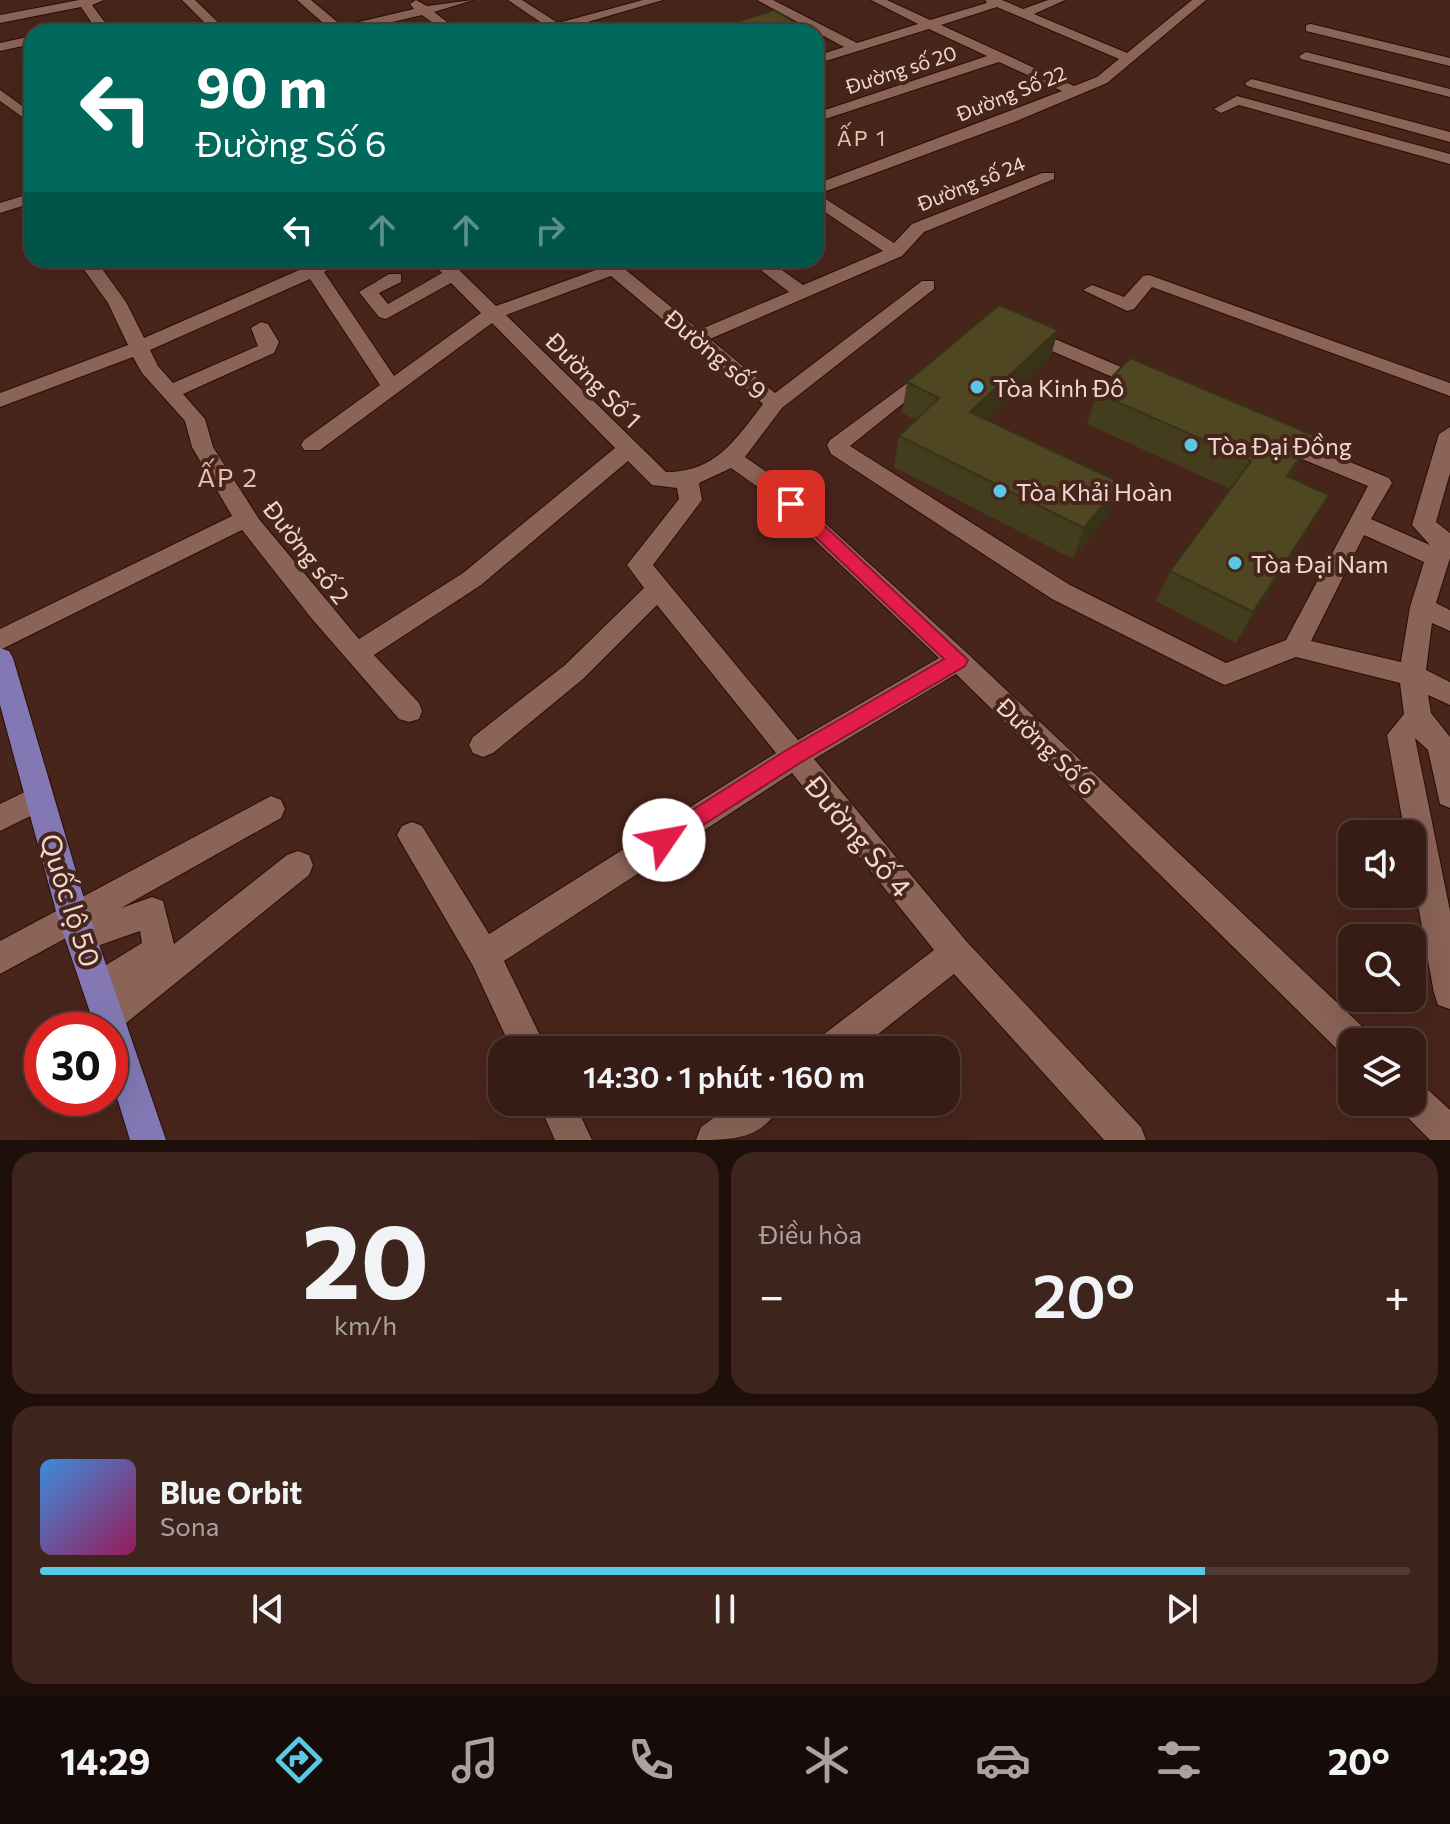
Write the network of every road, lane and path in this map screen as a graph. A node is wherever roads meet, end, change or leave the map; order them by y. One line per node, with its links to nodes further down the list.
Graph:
1 (98, 0): 13 (street)
2 (188, 0): 20 (street)
3 (303, 0): 21 (street)
4 (411, 0): 14 (street)
5 (467, 0): 14 (street)
6 (514, 0): 24 (street)
7 (657, 0): 25 (street)
8 (763, 0): 15 (street)
9 (877, 0): 27 (street)
10 (1059, 0): 16 (street)
11 (1200, 0): 36 (street, Đường Số 22)
12 (995, 2): 16 (street); 27 (street)
13 (84, 3): 18 (street); 19 (street)
14 (424, 10): 22 (street); 23 (street)
15 (782, 10): 17 (street); 26 (street)
16 (1024, 13): 36 (street)
17 (767, 14)
18 (0, 19)
19 (99, 24)
20 (213, 24)
21 (329, 24)
22 (369, 24)
23 (442, 24)
24 (551, 24)
25 (579, 24)
26 (810, 24)
27 (930, 25): 32 (street); 34 (street)
28 (1311, 28): 37 (street)
29 (824, 31): 32 (street)
30 (24, 42): 31 (street)
31 (0, 47)
32 (857, 48): 35 (street)
33 (1306, 56): 40 (street)
34 (999, 57): 39 (street); 44 (street, Đường số 20)
35 (824, 58)
36 (1131, 59): 39 (street, Đường Số 22)
37 (1450, 62)
38 (1252, 83): 45 (street)
39 (1075, 92): 48 (street, Đường Số 22)
40 (1450, 93)
41 (0, 94): 42 (street)
42 (24, 106)
43 (1221, 109): 46 (street)
44 (824, 115)
45 (1450, 137)
46 (1450, 159)
47 (1048, 176): 52 (street, Đường số 24)
48 (824, 187)
49 (24, 200): 51 (street)
50 (824, 204): 52 (street)
51 (0, 208)
52 (896, 252): 64 (street, Đường số 24)
53 (92, 268): 69 (street, Đường số 2)
54 (320, 268): 60 (street)
55 (445, 268): 61 (street)
56 (447, 268): 65 (street, Đường Số 1)
57 (600, 268): 65 (street)
58 (614, 268): 68 (street, Đường số 9)
59 (768, 268): 64 (street)
60 (314, 271): 69 (street); 71 (street)
61 (395, 278)
62 (928, 285): 76 (street)
63 (1092, 290): 72 (street)
64 (802, 293): 68 (street, Đường số 24)
65 (492, 314): 71 (street); 80 (street, Đường Số 1)
66 (1000, 325): 74 (street)
67 (261, 328): 73 (street)
68 (697, 338): 76 (street, Đường số 9)
69 (136, 349): 73 (street, Đường số 2); 75 (street)
70 (941, 363): 90 (street)
71 (391, 386): 79 (street)
72 (1450, 390)
73 (172, 391): 83 (street, Đường số 2)
74 (1162, 391)
75 (0, 400)
76 (775, 403): 81 (street, Đường số 9)
77 (1260, 433): 84 (street)
78 (1450, 434): 85 (street)
79 (312, 445)
80 (627, 450): 82 (street, Đường Số 1); 91 (street)
81 (732, 459): 82 (street); 93 (street, Đường Số 6)
82 (687, 480): 86 (street, Đường Số 4)
83 (247, 518): 89 (street); 91 (street, Đường số 2)
84 (1358, 523): 85 (street); 90 (street)
85 (1444, 545): 87 (street)
86 (656, 591): 99 (street); 100 (street, Đường Số 4)
87 (1422, 607): 88 (street); 94 (street)
88 (1450, 621)
89 (0, 640)
90 (1295, 647): 94 (street)
91 (356, 654): 97 (street, Đường số 2)
92 (0, 658): 96 (main road, Quốc lộ 50)
93 (958, 660): 100 (street); 113 (street, Đường Số 6)
94 (1412, 675): 95 (street); 98 (street)
95 (1450, 694)
96 (6, 706): 102 (main road, Quốc lộ 50)
97 (409, 711)
98 (1418, 717): 101 (street); 111 (street)
99 (483, 745)
100 (793, 757): 108 (street, Đường Số 4); 109 (street)
101 (1450, 795)
102 (39, 798): 104 (street); 107 (main road, Quốc lộ 50)
103 (271, 809): 107 (street)
104 (0, 818)
105 (412, 835): 109 (street)
106 (298, 865): 112 (street)
107 (78, 925): 110 (street); 112 (main road, Quốc lộ 50); 112 (street)
108 (956, 953): 115 (street); 123 (street, Đường Số 4)
109 (484, 955): 114 (street)
110 (0, 958)
111 (1450, 993)
112 (104, 1002): 120 (main road, Quốc lộ 50)
113 (1339, 1028)
114 (523, 1036)
115 (849, 1036)
116 (1426, 1112): 119 (street)
117 (562, 1116): 121 (street)
118 (746, 1116): 122 (street)
119 (1450, 1135)
120 (148, 1140)
121 (574, 1140)
122 (714, 1140)
123 (1128, 1140)

